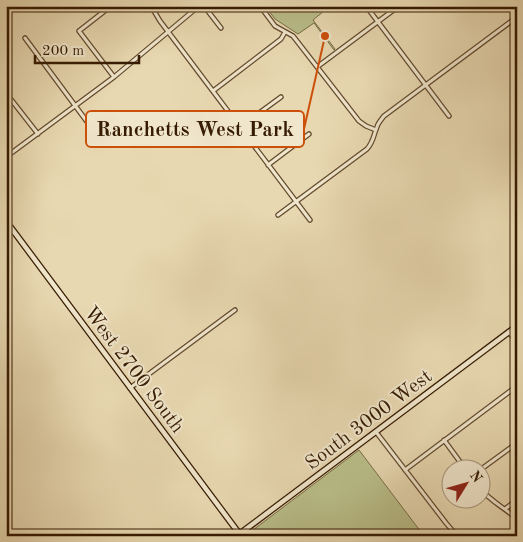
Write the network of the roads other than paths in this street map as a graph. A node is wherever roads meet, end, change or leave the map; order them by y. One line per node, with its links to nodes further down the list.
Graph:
1 (112, 6): 15 (street)
2 (152, 6): 11 (street)
3 (199, 6): 11 (street)
4 (204, 6): 10 (street)
5 (260, 6): 12 (street)
6 (366, 6): 9 (street)
7 (399, 6): 9 (street)
8 (517, 17): 16 (street)
9 (378, 22): 14 (street); 16 (street)
10 (221, 28)
11 (168, 32): 15 (street); 17 (street)
12 (285, 32): 14 (street); 17 (street)
13 (25, 38): 20 (street)
14 (318, 67): 24 (street)
15 (114, 77): 20 (street)
16 (426, 85): 21 (street); 24 (street)
17 (213, 91): 23 (street)
18 (6, 93): 25 (street)
19 (281, 97): 23 (street)
20 (76, 106): 22 (street); 25 (street)
21 (449, 116)
22 (88, 123)
23 (240, 127): 28 (street)
24 (376, 130): 29 (street)
25 (38, 134): 27 (street)
26 (308, 134): 28 (street)
27 (6, 157)
28 (268, 165): 29 (street)
29 (296, 202): 30 (street); 31 (street)
30 (278, 215)
31 (310, 220)
32 (6, 221): 38 (street, West 2700 South)
33 (235, 310): 38 (street)
34 (517, 326): 35 (street, South 3000 West)
35 (508, 332): 36 (street); 39 (street, South 3000 West)
36 (517, 344)
37 (517, 386): 40 (street)
38 (130, 388): 49 (street, West 2700 South)
39 (376, 432): 44 (street); 49 (street, South 3000 West)
40 (444, 440): 42 (street); 44 (street)
41 (517, 443): 43 (street)
42 (459, 460)
43 (490, 463)
44 (405, 470): 50 (street)
45 (490, 499): 47 (street)
46 (517, 500): 47 (street)
47 (505, 509): 48 (street)
48 (517, 519)
49 (239, 535)
50 (457, 536)

